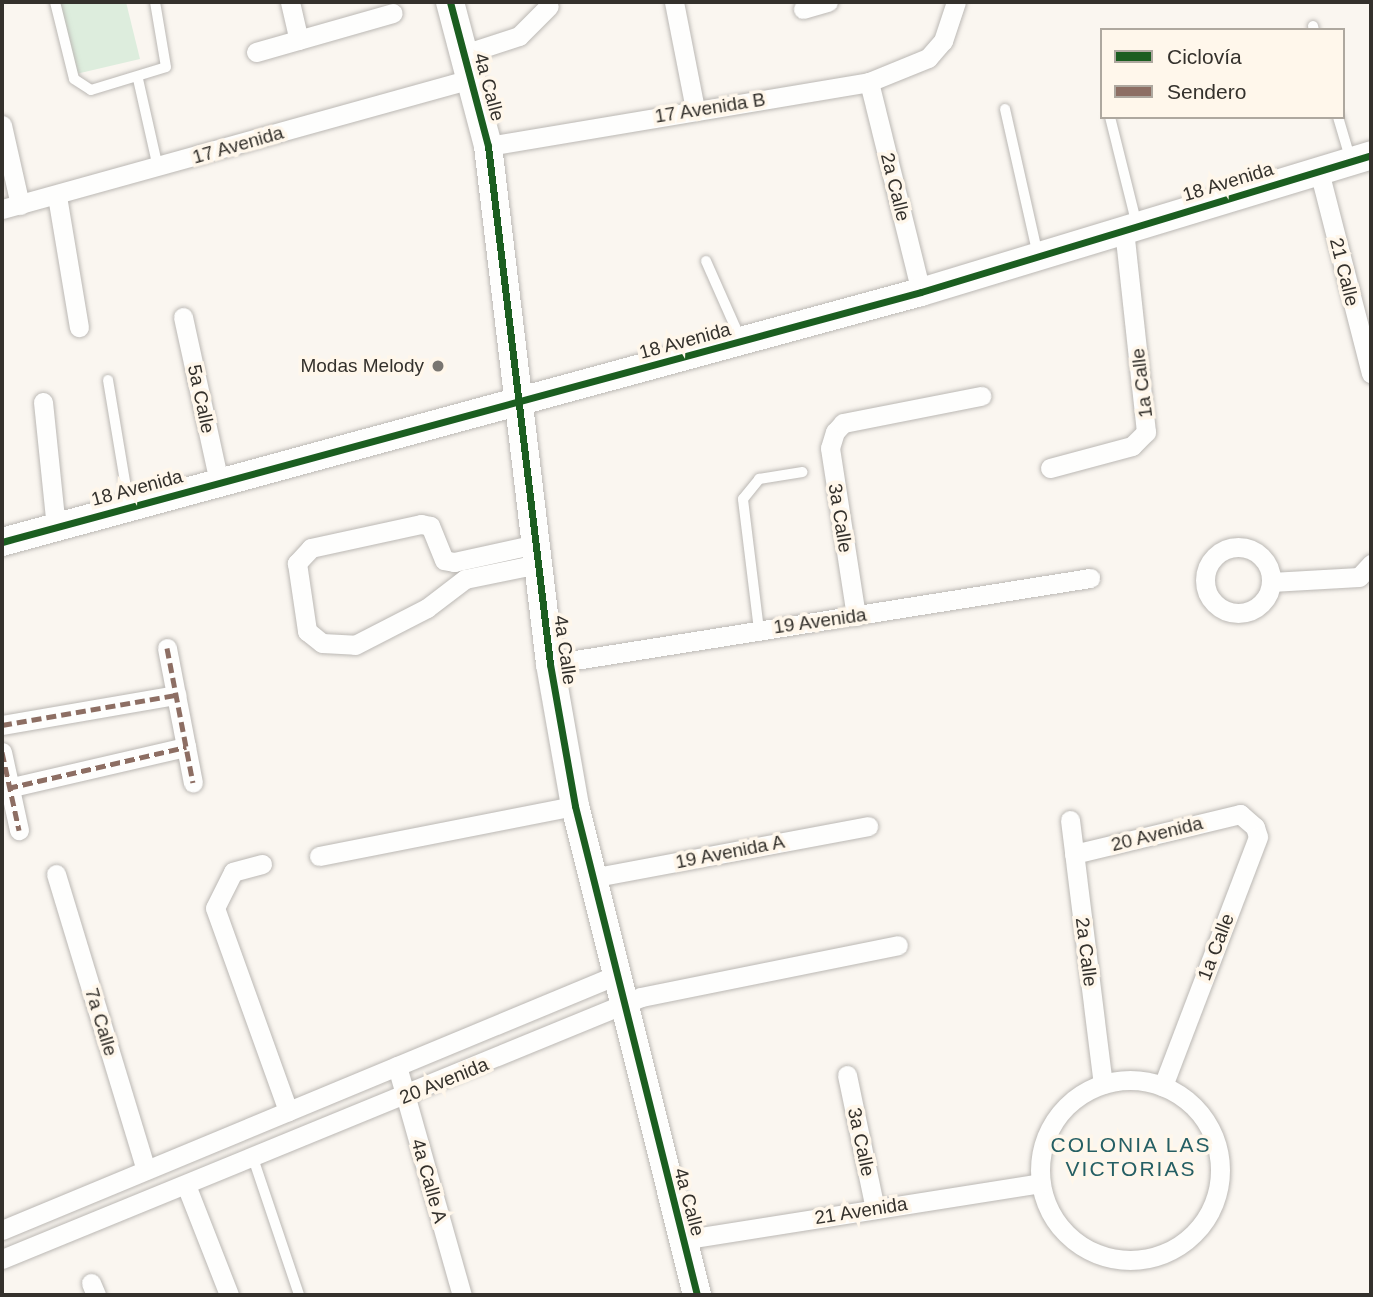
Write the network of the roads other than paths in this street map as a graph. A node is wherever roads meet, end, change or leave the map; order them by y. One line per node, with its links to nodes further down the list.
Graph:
1 (55, 2): 14 (lane)
2 (155, 2): 14 (lane)
3 (290, 2): 11 (street)
4 (450, 2): 13 (street, 4a Calle)
5 (674, 2): 17 (street)
6 (828, 2): 9 (street)
7 (956, 2): 15 (street, 17 Avenida B)
8 (549, 6): 13 (street, 17 Avenida)
9 (803, 9)
10 (393, 13): 11 (street)
11 (299, 40): 12 (street)
12 (256, 52)
13 (469, 66): 21 (street, 4a Calle); 23 (street, 17 Avenida)
14 (138, 79): 23 (lane)
15 (869, 82): 17 (street, 17 Avenida B); 30 (street, 2a Calle)
16 (1005, 109): 28 (lane)
17 (695, 110): 21 (street, 17 Avenida B)
18 (1110, 119): 27 (lane)
19 (1339, 119): 22 (lane)
20 (2, 125): 26 (street)
21 (488, 146): 38 (street, 4a Calle)
22 (1361, 158): 24 (street, 18 Avenida)
23 (158, 168): 25 (street, 17 Avenida)
24 (1319, 171): 27 (street, 18 Avenida); 34 (street, 21 Calle)
25 (57, 196): 26 (street, 17 Avenida); 32 (street)
26 (11, 207)
27 (1131, 228): 28 (street, 18 Avenida); 39 (street, 1a Calle)
28 (1038, 256): 30 (street, 18 Avenida)
29 (706, 261): 33 (lane)
30 (921, 292): 33 (street, 18 Avenida)
31 (183, 317): 41 (street, 5a Calle)
32 (79, 327)
33 (742, 342): 38 (street, 18 Avenida)
34 (1371, 373)
35 (108, 380): 42 (lane)
36 (981, 396): 49 (street, 3a Calle)
37 (43, 402): 43 (street)
38 (519, 403): 41 (street, 18 Avenida); 45 (street, 4a Calle)
39 (1050, 468)
40 (802, 471): 50 (lane)
41 (219, 482): 42 (street, 18 Avenida)
42 (129, 507): 43 (street, 18 Avenida)
43 (56, 527): 44 (street, 18 Avenida)
44 (2, 542)
45 (537, 554): 45 (street); 52 (street, 4a Calle)
46 (1367, 576): 48 (street)
47 (1090, 578): 49 (street, 19 Avenida)
48 (1271, 582)
49 (856, 616): 50 (street, 19 Avenida)
50 (759, 630): 52 (street, 19 Avenida)
51 (167, 648): 53 (street)
52 (550, 664): 59 (street, 4a Calle)
53 (176, 695): 54 (street); 55 (street)
54 (2, 725)
55 (186, 747): 57 (street); 58 (street)
56 (2, 752): 58 (street)
57 (192, 783)
58 (7, 799): 63 (street)
59 (575, 806): 65 (street); 68 (street, 4a Calle)
60 (1240, 814): 64 (street, 20 Avenida); 75 (street, 1a Calle)
61 (1070, 820): 64 (street, 2a Calle)
62 (868, 827): 68 (street, 19 Avenida A)
63 (19, 830)
64 (1074, 854): 74 (street, 2a Calle)
65 (319, 856)
66 (262, 864): 77 (street)
67 (56, 874): 79 (street, 7a Calle)
68 (591, 878): 70 (street, 4a Calle)
69 (898, 945): 71 (street, 20 Avenida)
70 (614, 976): 71 (street, 4a Calle); 72 (street, 20 Avenida)
71 (622, 1010): 76 (street, 20 Avenida); 84 (street, 4a Calle)
72 (397, 1066): 76 (street, 4a Calle A); 77 (street, 20 Avenida)
73 (847, 1076): 82 (street, 3a Calle)
74 (1103, 1084): 75 (street); 80 (street)
75 (1163, 1086): 80 (street)
76 (406, 1096): 78 (street, 20 Avenida); 88 (street, 4a Calle A)
77 (288, 1111): 79 (street, 20 Avenida)
78 (253, 1158): 81 (street, 20 Avenida); 87 (lane)
79 (146, 1170): 83 (street, 20 Avenida)
80 (1040, 1183): 82 (street, 21 Avenida)
81 (186, 1185): 85 (street, 20 Avenida); 86 (street)
82 (875, 1209): 84 (street, 21 Avenida)
83 (2, 1230)
84 (682, 1240): 89 (street, 4a Calle)
85 (2, 1259)
86 (229, 1295)
87 (299, 1295)
88 (461, 1295)
89 (697, 1295)

